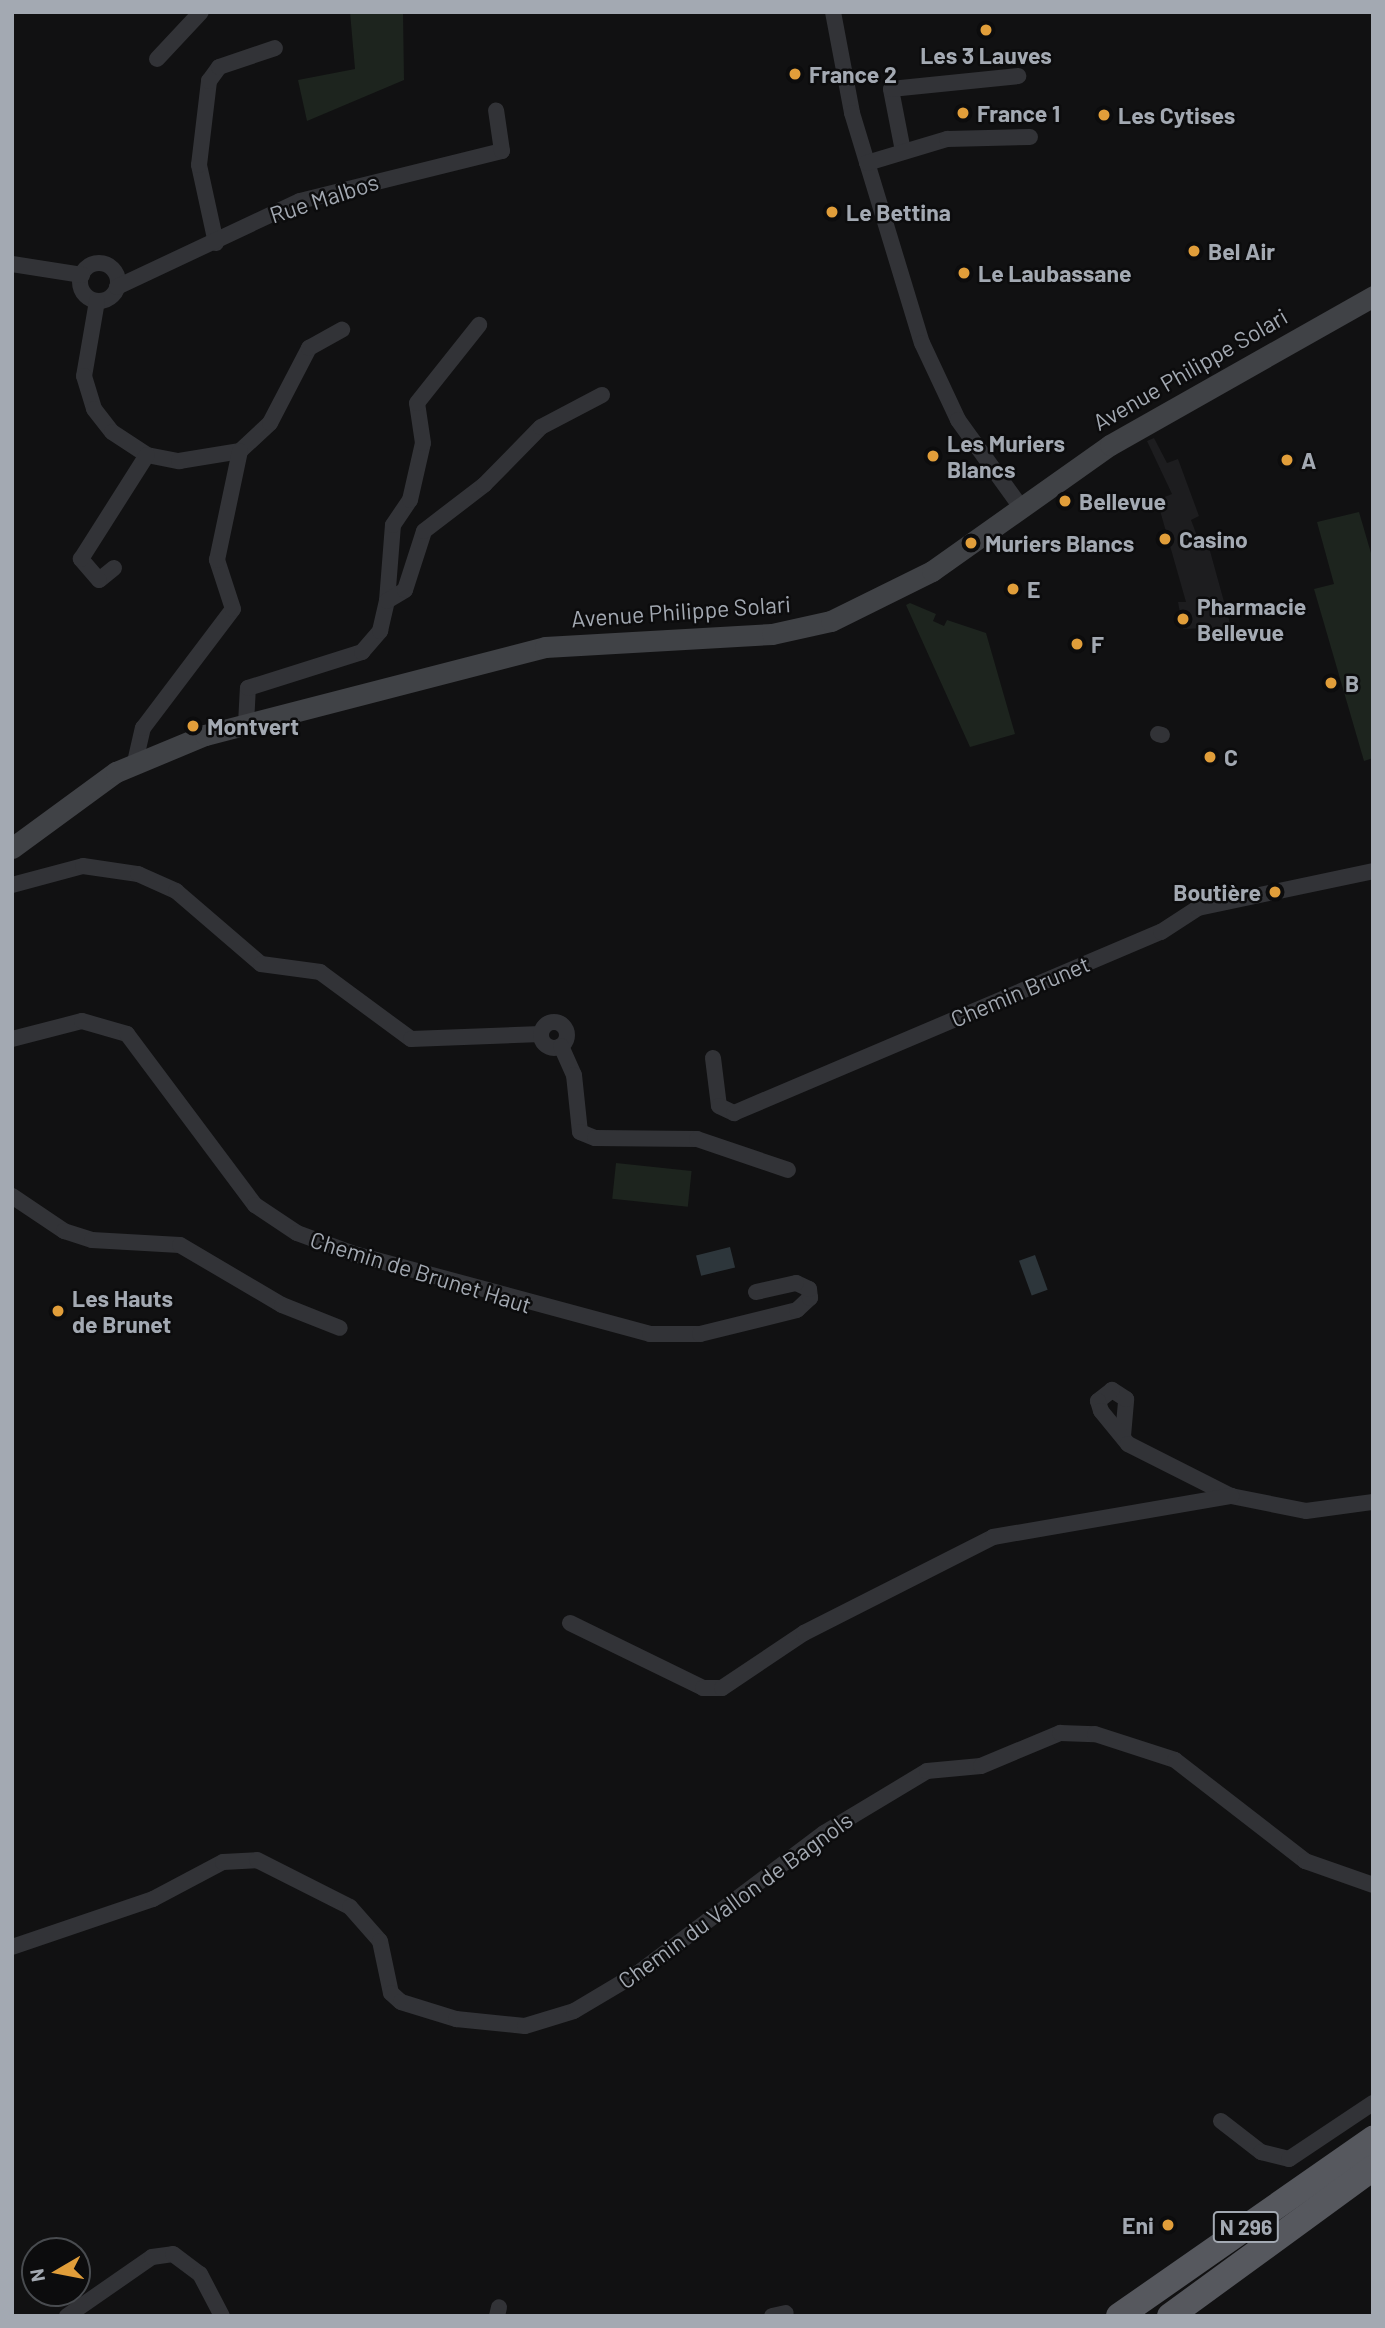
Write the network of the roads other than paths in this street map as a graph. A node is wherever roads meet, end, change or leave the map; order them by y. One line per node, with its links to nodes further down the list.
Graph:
1 (201, 12): 4 (street)
2 (832, 12): 9 (street)
3 (275, 48): 10 (street)
4 (157, 59)
5 (1018, 76): 8 (street)
6 (496, 110): 10 (street, Rue Malbos)
7 (1030, 136): 8 (street)
8 (903, 151): 9 (street)
9 (867, 163): 21 (street)
10 (216, 243): 13 (street, Rue Malbos)
11 (12, 264): 12 (street)
12 (82, 275): 13 (street); 15 (street)
13 (117, 287): 15 (street)
14 (1373, 296): 21 (main road, Avenue Philippe Solari)
15 (97, 301): 20 (street)
16 (479, 325): 23 (street)
17 (342, 330): 19 (street)
18 (602, 395): 23 (street)
19 (240, 451): 20 (street); 25 (street)
20 (147, 455): 22 (street)
21 (1020, 506): 24 (main road, Avenue Philippe Solari)
22 (114, 568)
23 (387, 601): 24 (street)
24 (246, 724): 25 (main road, Avenue Philippe Solari)
25 (135, 762): 26 (main road, Avenue Philippe Solari)
26 (12, 848)
27 (1373, 872): 30 (street, Chemin Brunet)
28 (12, 885): 31 (street)
29 (12, 1039): 33 (street, Chemin de Brunet Haut)
30 (713, 1058)
31 (788, 1170)
32 (12, 1196): 34 (street)
33 (756, 1292)
34 (340, 1328)
35 (1123, 1436): 36 (street)
36 (1231, 1496): 37 (street); 38 (street)
37 (1373, 1502)
38 (570, 1623)
39 (1373, 1885): 40 (street, Chemin du Vallon de Bagnols)
40 (12, 1947)
41 (1373, 2103): 42 (street)
42 (1221, 2121)
43 (1373, 2139): 47 (highway, N 296)
44 (1373, 2168): 48 (highway, N 296)
45 (67, 2316): 46 (street)
46 (222, 2316)
47 (1119, 2316)
48 (1170, 2316)

